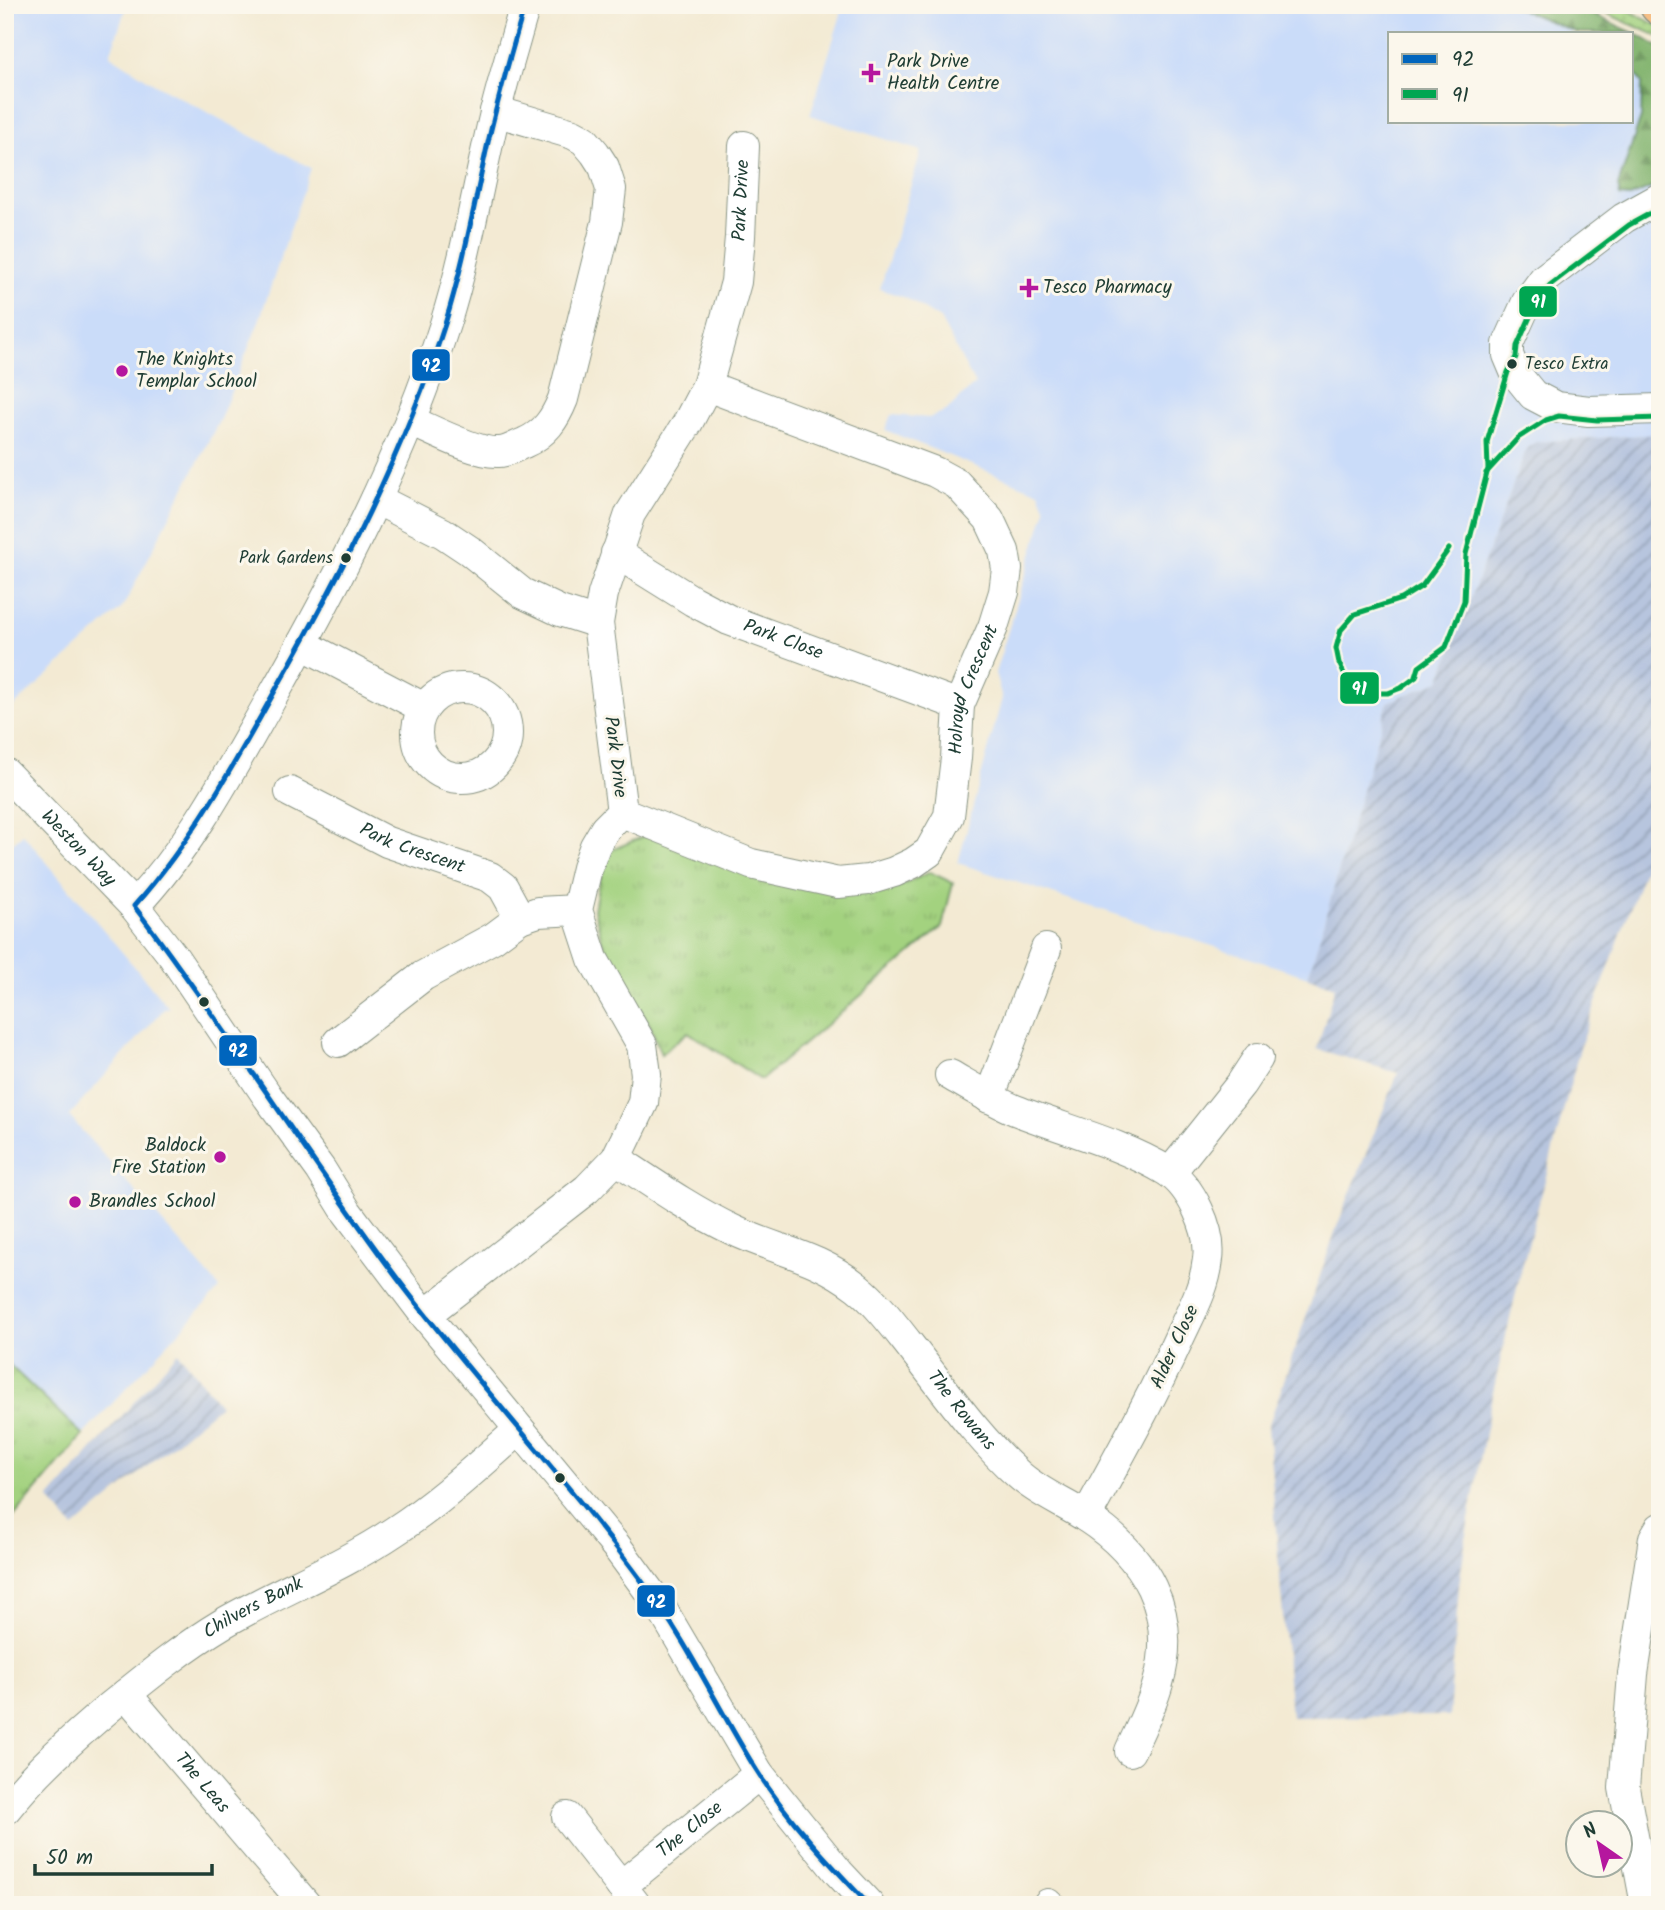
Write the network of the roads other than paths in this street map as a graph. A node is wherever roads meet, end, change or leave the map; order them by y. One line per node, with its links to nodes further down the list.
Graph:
1 (525, 5): 2 (street)
2 (495, 111): 7 (street); 7 (street)
3 (744, 146): 5 (street, Park Drive)
4 (1660, 198): 6 (street)
5 (707, 386): 9 (street, Park Drive); 12 (street, Holroyd Crescent)
6 (1660, 409)
7 (411, 421): 8 (street)
8 (376, 499): 10 (street); 11 (street)
9 (616, 552): 10 (street, Park Drive); 12 (street, Park Close)
10 (598, 623): 16 (street, Park Drive)
11 (302, 644): 13 (street); 17 (street)
12 (959, 705): 16 (street, Holroyd Crescent)
13 (424, 708)
14 (5, 773): 17 (street, Weston Way)
15 (290, 792): 19 (street, Park Crescent)
16 (622, 812): 18 (street, Park Drive)
17 (134, 906): 27 (street, Weston Way)
18 (577, 910): 19 (street); 25 (street)
19 (520, 918): 21 (street)
20 (1046, 949): 24 (street)
21 (338, 1042)
22 (1258, 1058): 26 (street)
23 (950, 1075): 24 (street, Alder Close)
24 (989, 1098): 26 (street, Alder Close)
25 (616, 1158): 27 (street); 29 (street, The Rowans)
26 (1170, 1173): 29 (street, Alder Close)
27 (425, 1315): 28 (street, Weston Way)
28 (519, 1430): 31 (street, Chilvers Bank); 33 (street, Weston Way)
29 (1086, 1517): 32 (street, The Rowans)
30 (1660, 1528): 39 (street)
31 (126, 1694): 34 (street, Chilvers Bank); 37 (street, The Leas)
32 (1130, 1751)
33 (759, 1774): 36 (street, The Close); 38 (street, Weston Way)
34 (5, 1810)
35 (567, 1817): 36 (street, The Close)
36 (629, 1895)
37 (306, 1905)
38 (869, 1905)
39 (1646, 1905)

